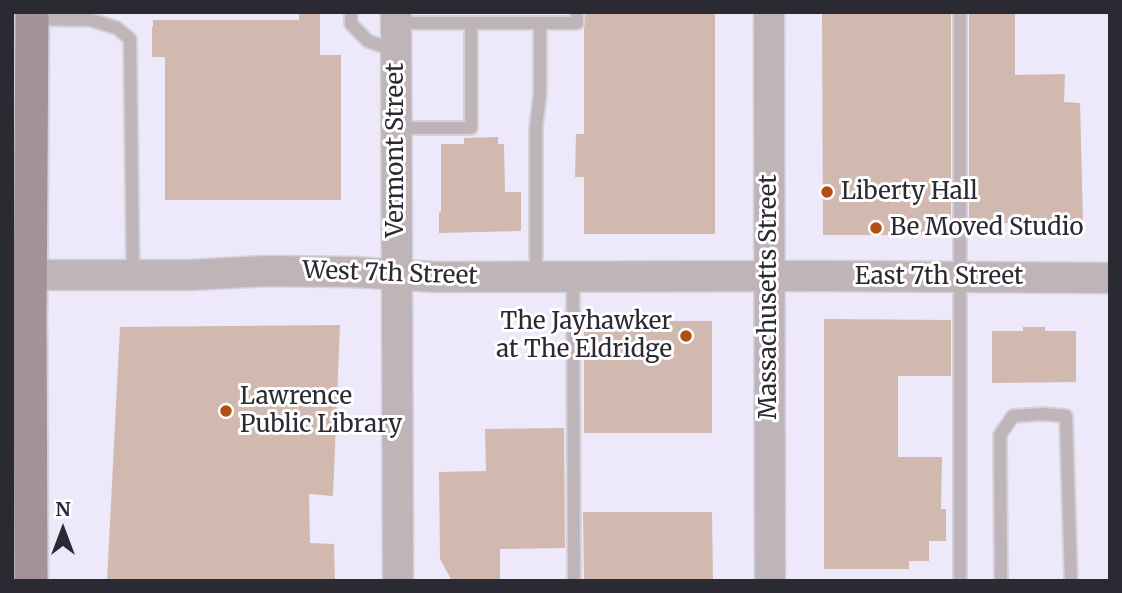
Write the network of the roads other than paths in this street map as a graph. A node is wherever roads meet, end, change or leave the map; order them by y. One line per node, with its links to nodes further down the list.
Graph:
1 (351, 12): 8 (lane)
2 (577, 12): 7 (lane)
3 (769, 12): 15 (street, Massachusetts Street)
4 (960, 12): 16 (lane)
5 (32, 16): 11 (main road); 12 (lane)
6 (471, 23): 7 (lane); 8 (lane); 9 (lane)
7 (540, 23): 13 (lane)
8 (396, 29): 9 (street, Vermont Street)
9 (396, 128): 10 (street, Vermont Street)
10 (396, 274): 12 (street, West 7th Street); 13 (street, West 7th Street); 19 (street, Vermont Street)
11 (21, 275): 12 (street, West 7th Street); 18 (main road)
12 (133, 275)
13 (536, 276): 14 (street, West 7th Street)
14 (573, 276): 15 (street, West 7th Street); 20 (lane)
15 (769, 276): 16 (street, East 7th Street); 21 (street, Massachusetts Street)
16 (960, 277): 17 (street, East 7th Street); 22 (lane)
17 (1110, 278)
18 (31, 581)
19 (398, 581)
20 (574, 581)
21 (770, 581)
22 (960, 581)
23 (1001, 581): 24 (lane)
24 (1071, 581)

